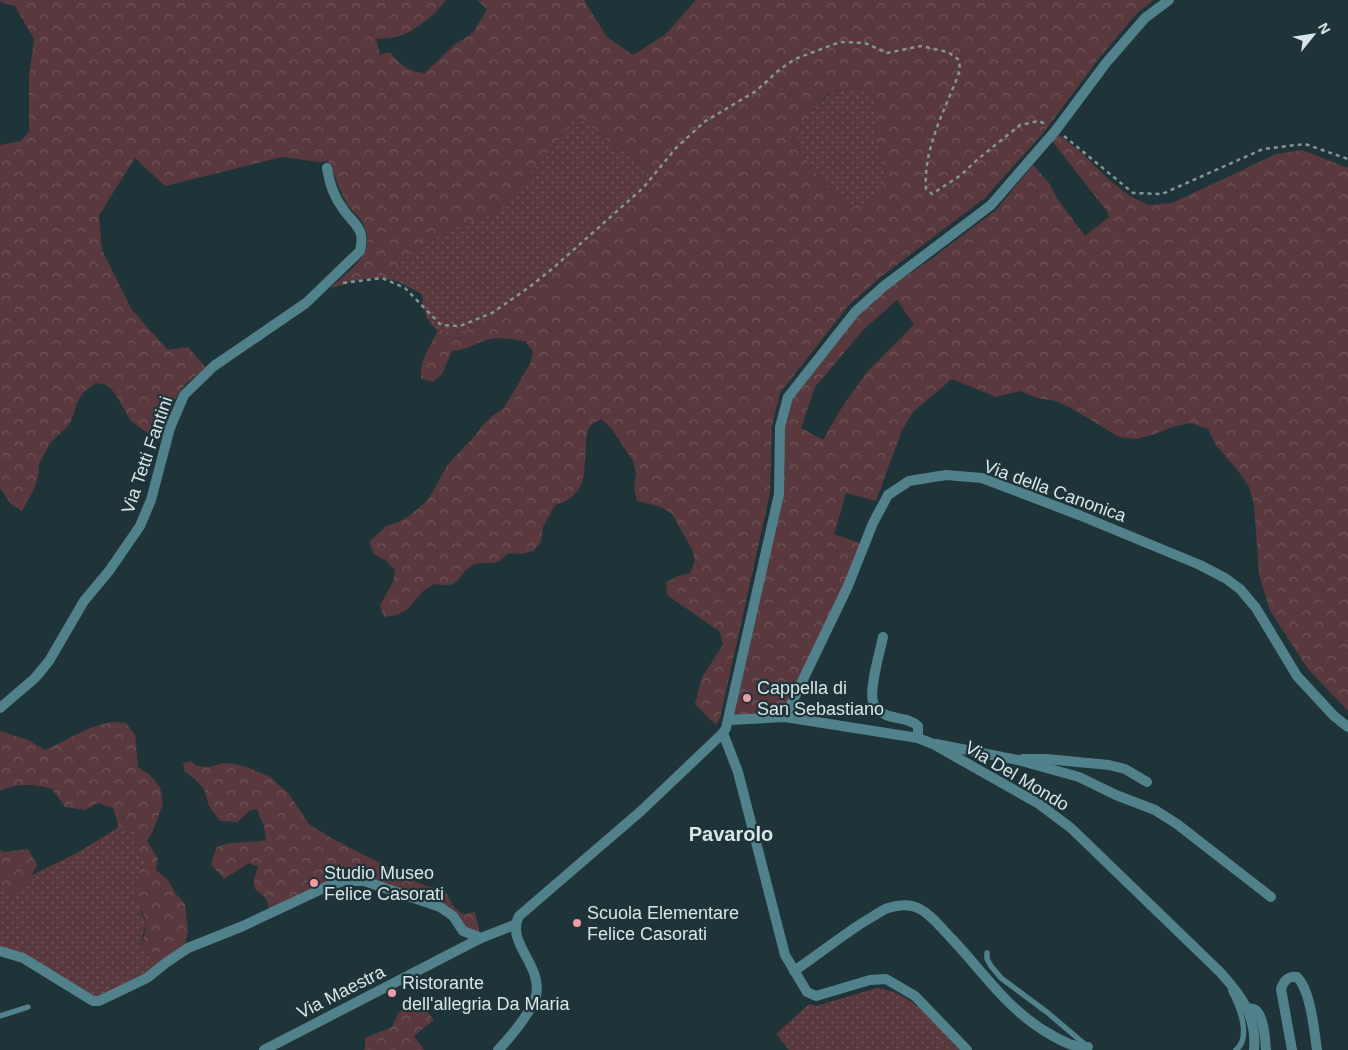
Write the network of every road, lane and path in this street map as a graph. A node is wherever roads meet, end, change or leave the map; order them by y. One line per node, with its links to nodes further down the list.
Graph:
1 (1169, 0): 2 (street)
2 (1056, 130): 3 (path); 5 (path); 9 (street)
3 (1348, 159)
4 (327, 168): 5 (street, Via Tetti Fantini)
5 (323, 287): 7 (street, Via Tetti Fantini)
6 (883, 637): 12 (street)
7 (0, 708)
8 (785, 717): 9 (street, Via Del Mondo); 10 (street, Via della Canonica); 12 (street, Via Del Mondo)
9 (729, 720): 11 (street)
10 (1348, 728)
11 (723, 733): 17 (street); 21 (street)
12 (918, 738): 13 (street, Via Del Mondo)
13 (933, 744): 14 (street); 22 (street, Via Del Mondo)
14 (1018, 760): 15 (street); 16 (street)
15 (1147, 782)
16 (1271, 897)
17 (514, 925): 18 (street, Via Maestra); 28 (street)
18 (481, 938): 19 (street); 27 (street, Via Maestra)
19 (0, 950)
20 (987, 953): 26 (lane)
21 (794, 971): 26 (street); 29 (street)
22 (1220, 972): 24 (street, Via Del Mondo); 30 (lane)
23 (28, 1007): 25 (lane)
24 (1248, 1009): 31 (street, Via Del Mondo); 32 (street)
25 (0, 1016)
26 (1090, 1048)
27 (264, 1050)
28 (498, 1050)
29 (967, 1050)
30 (1236, 1050)
31 (1254, 1050)
32 (1266, 1050)
33 (1292, 1050): 34 (street)
34 (1318, 1050)

